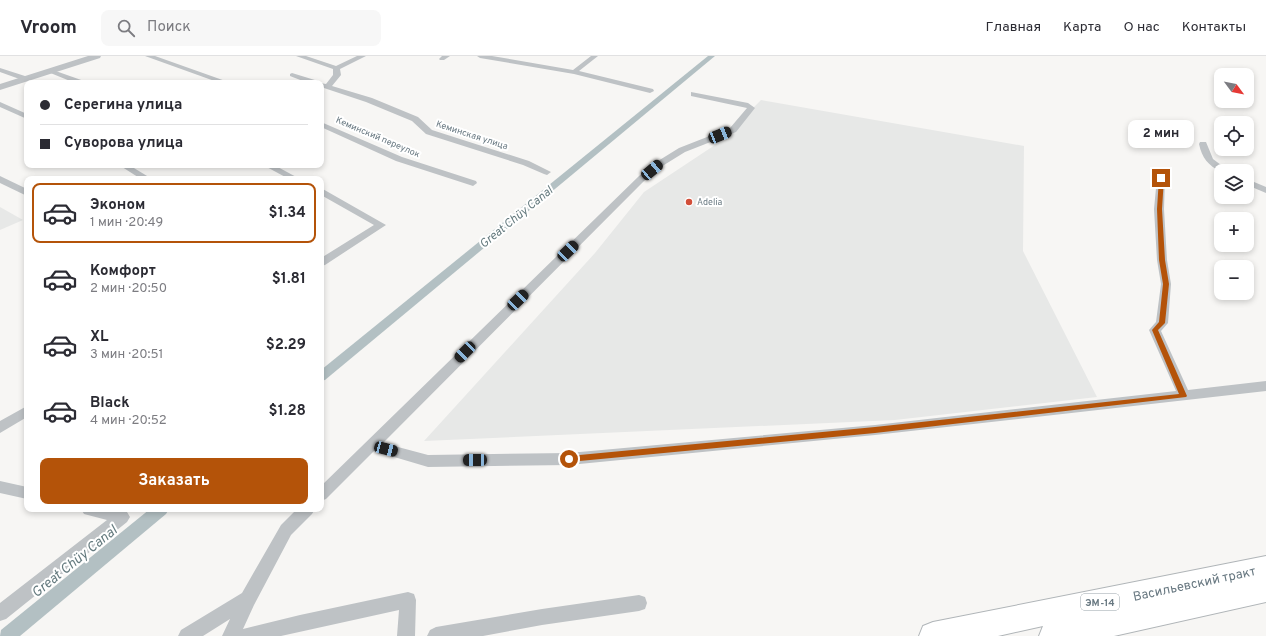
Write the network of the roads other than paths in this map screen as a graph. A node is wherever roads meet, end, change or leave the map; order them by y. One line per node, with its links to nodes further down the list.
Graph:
1 (97, 56): 9 (street)
2 (148, 56): 14 (street)
3 (299, 56): 7 (street)
4 (363, 56): 7 (street)
5 (480, 56): 10 (street)
6 (595, 56): 10 (street)
7 (336, 68): 16 (street, Кеминская улица)
8 (0, 70): 12 (street)
9 (50, 71): 12 (street); 13 (street)
10 (574, 72): 18 (street)
11 (292, 74): 15 (street)
12 (24, 79): 17 (street)
13 (73, 80)
14 (218, 80)
15 (307, 80)
16 (324, 86): 27 (street, Кеминская улица)
17 (0, 87)
18 (650, 91)
19 (694, 94): 42 (street)
20 (0, 104): 21 (street)
21 (24, 116)
22 (324, 125): 32 (street, Кеминский переулок)
23 (1203, 144): 24 (street)
24 (1214, 164)
25 (128, 168): 28 (street)
26 (273, 168): 29 (street)
27 (547, 172)
28 (143, 176)
29 (290, 176)
30 (1161, 178): 39 (street)
31 (0, 179): 35 (street)
32 (473, 183)
33 (1254, 185): 34 (street)
34 (1266, 190)
35 (24, 191)
36 (324, 193): 37 (street)
37 (324, 261)
38 (1266, 386): 39 (street)
39 (1184, 396): 42 (street)
40 (24, 413): 41 (street)
41 (0, 428)
42 (372, 445): 45 (street)
43 (0, 487): 44 (street)
44 (24, 489)
45 (324, 493)
46 (100, 512): 52 (street)
47 (304, 512): 50 (street)
48 (1266, 568): 58 (main road, Васильевский тракт / ЭМ-14)
49 (1266, 590): 59 (main road, Васильевский тракт / ЭМ-14)
50 (248, 599): 53 (street); 54 (street)
51 (639, 603): 57 (street)
52 (0, 613)
53 (187, 636)
54 (230, 636)
55 (247, 636): 56 (street)
56 (406, 636)
57 (436, 636)
58 (933, 636)
59 (1053, 636)

